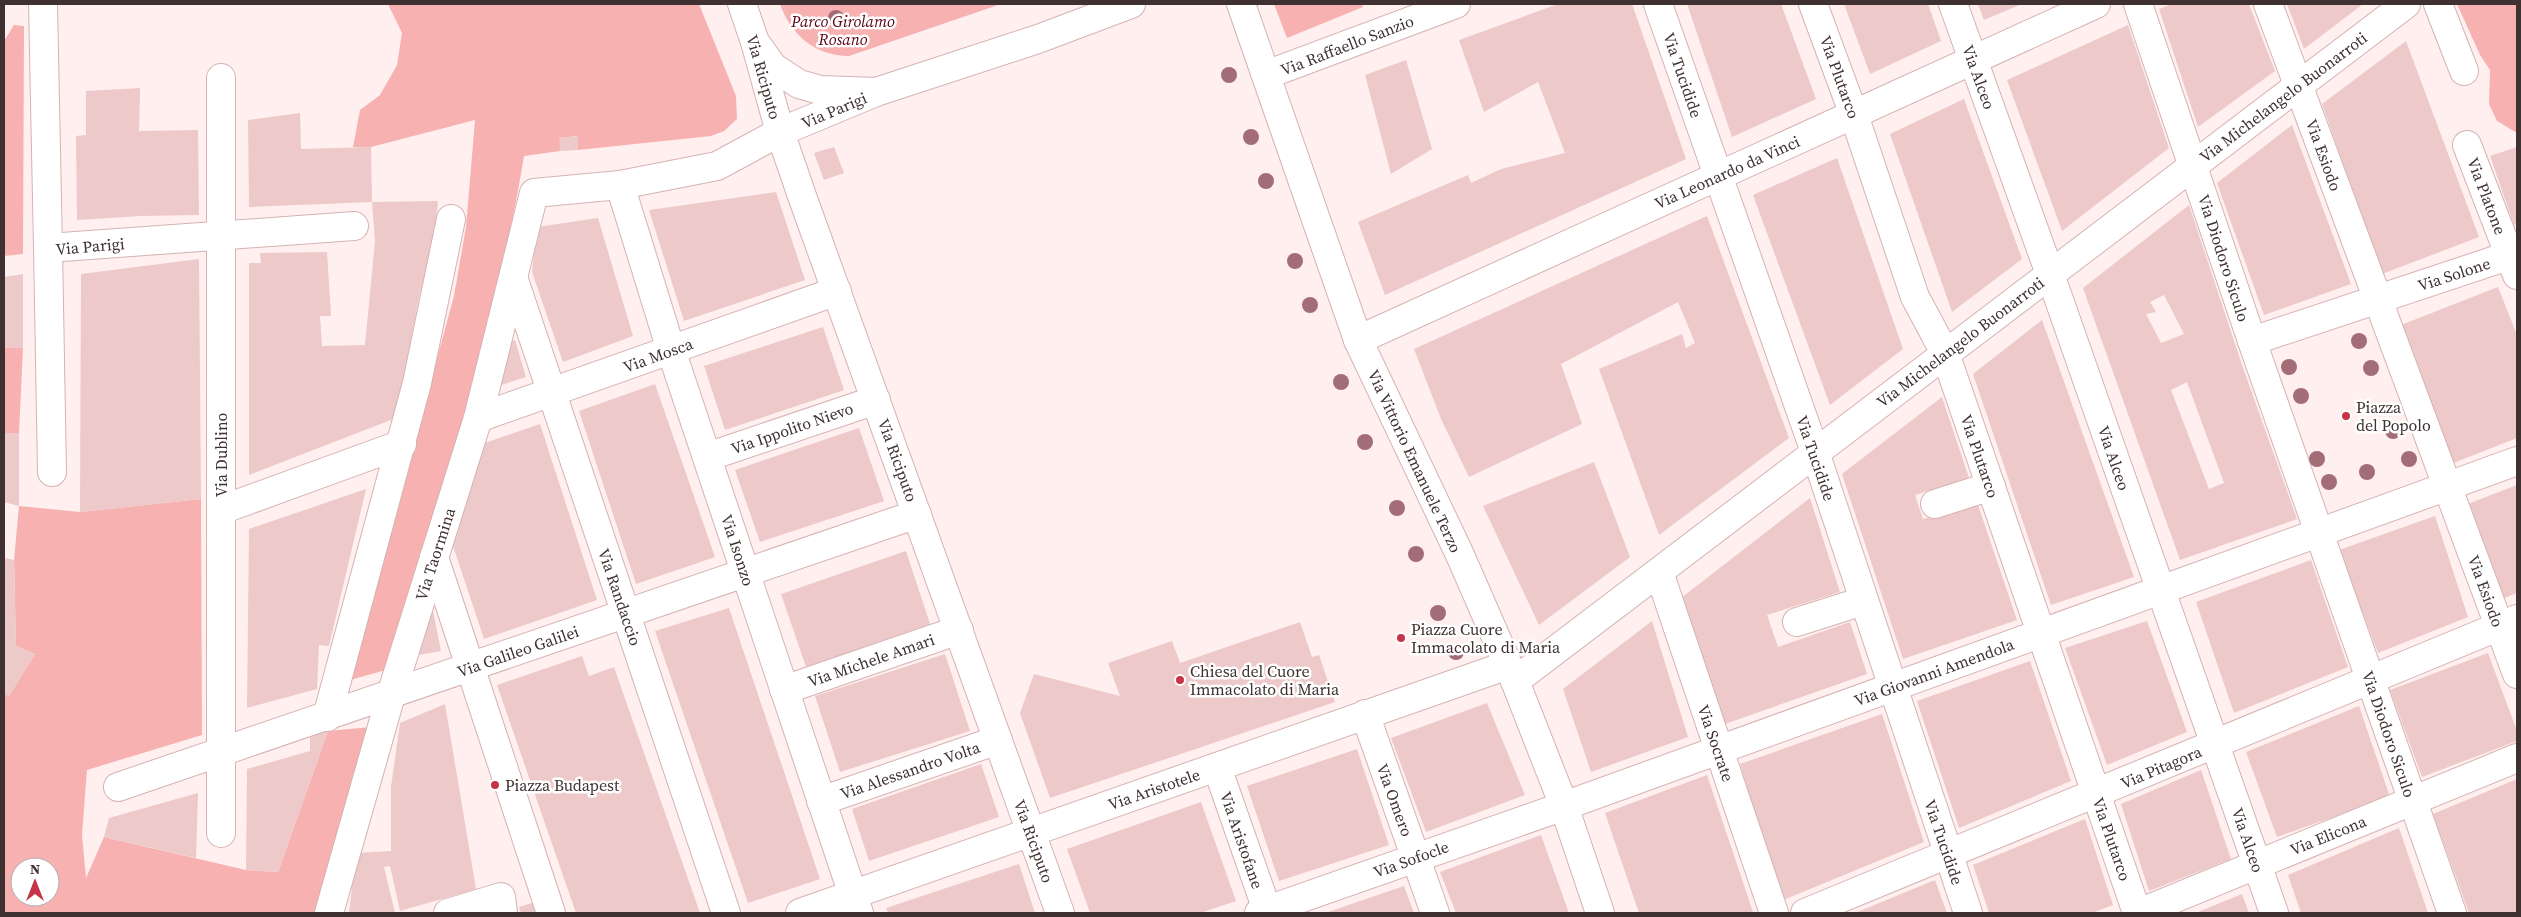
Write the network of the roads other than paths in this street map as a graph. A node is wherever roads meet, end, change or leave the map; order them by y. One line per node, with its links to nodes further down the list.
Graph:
1 (43, 4): 31 (street)
2 (742, 4): 14 (street, Via Riciputo)
3 (1131, 4): 20 (street, Via Parigi)
4 (1241, 4): 17 (street, Via Vittorio Emanuele Terzo)
5 (1456, 4): 17 (street, Via Raffaello Sanzio)
6 (1658, 4): 25 (street, Via Tucidide)
7 (1813, 4): 21 (street, Via Plutarco)
8 (1953, 4): 15 (street, Via Alceo)
9 (2096, 4): 15 (street, Via Leonardo da Vinci)
10 (2138, 4): 24 (street, Via Diodoro Siculo)
11 (2268, 4): 19 (street, Via Esiodo)
12 (2406, 4): 19 (street, Via Michelangelo Buonarroti)
13 (2438, 4): 16 (street)
14 (755, 42): 20 (street); 22 (street, Via Riciputo)
15 (1973, 60): 21 (street, Via Leonardo da Vinci); 33 (street, Via Alceo)
16 (2464, 71)
17 (1266, 75): 37 (street, Via Vittorio Emanuele Terzo)
18 (221, 78): 30 (street, Via Dublino)
19 (2298, 86): 24 (street, Via Michelangelo Buonarroti); 36 (street, Via Esiodo)
20 (876, 92): 22 (street, Via Parigi)
21 (1854, 114): 25 (street, Via Leonardo da Vinci); 40 (street, Via Plutarco)
22 (780, 132): 26 (street, Via Parigi); 35 (street, Via Riciputo)
23 (2468, 144): 32 (street, Via Platone)
24 (2194, 165): 33 (street, Via Michelangelo Buonarroti); 38 (street, Via Diodoro Siculo)
25 (1718, 175): 37 (street, Via Leonardo da Vinci); 45 (street, Via Tucidide)
26 (620, 186): 27 (street, Via Parigi); 39 (street, Via Isonzo)
27 (534, 193): 34 (street, Via Taormina)
28 (451, 219): 44 (street)
29 (354, 226): 30 (street, Via Parigi)
30 (221, 235): 31 (street, Via Parigi); 52 (street, Via Dublino)
31 (48, 248): 48 (street, Via Parigi)
32 (2515, 261): 36 (street, Via Solone)
33 (2050, 274): 40 (street, Via Michelangelo Buonarroti); 58 (street, Via Alceo)
34 (514, 280): 41 (street, Via Randaccio); 43 (street, Via Taormina)
35 (837, 291): 39 (street, Via Mosca); 42 (street, Via Riciputo)
36 (2379, 291): 38 (street, Via Solone); 50 (street, Via Esiodo)
37 (1358, 340): 66 (street, Via Vittorio Emanuele Terzo)
38 (2252, 341): 54 (street, Via Diodoro Siculo)
39 (671, 350): 41 (street, Via Mosca); 46 (street, Via Isonzo)
40 (1945, 353): 45 (street, Via Michelangelo Buonarroti); 49 (street, Via Plutarco)
41 (551, 392): 43 (street, Via Mosca); 60 (street, Via Randaccio)
42 (876, 400): 46 (street, Via Ippolito Nievo); 53 (street, Via Riciputo)
43 (478, 418): 55 (street, Via Taormina)
44 (402, 444): 52 (street); 73 (street)
45 (1815, 452): 56 (street, Via Michelangelo Buonarroti); 59 (street, Via Tucidide)
46 (707, 457): 57 (street, Via Isonzo)
47 (2517, 460): 50 (street)
48 (52, 472)
49 (1991, 486): 51 (street); 64 (street, Via Plutarco)
50 (2453, 492): 54 (street, Via Giovanni Amendola); 62 (street, Via Esiodo)
51 (1935, 504)
52 (221, 510): 77 (street, Via Dublino)
53 (918, 514): 57 (street, Via Galileo Galilei); 63 (street, Via Riciputo)
54 (2317, 541): 58 (street, Via Giovanni Amendola); 68 (street, Via Diodoro Siculo)
55 (434, 557): 65 (street); 71 (street, Via Taormina)
56 (1658, 572): 66 (street, Via Michelangelo Buonarroti); 76 (street, Via Socrate)
57 (746, 573): 60 (street, Via Galileo Galilei); 70 (street, Via Isonzo)
58 (2160, 590): 64 (street, Via Giovanni Amendola); 75 (street, Via Alceo)
59 (1863, 601): 61 (street); 69 (street, Via Tucidide)
60 (626, 614): 65 (street, Via Galileo Galilei); 96 (street, Via Randaccio)
61 (1798, 622)
62 (2508, 623): 67 (street, Via Esiodo); 68 (street, Via Pitagora)
63 (959, 630): 70 (street, Via Michele Amari); 74 (street, Via Riciputo)
64 (2041, 633): 69 (street, Via Giovanni Amendola); 81 (street, Via Plutarco)
65 (470, 667): 71 (street, Via Galileo Galilei); 92 (street)
66 (1511, 673): 72 (street, Via Aristotele); 84 (street, Via Vittorio Emanuele Terzo)
67 (2517, 674)
68 (2370, 680): 75 (street, Via Pitagora); 82 (street, Via Diodoro Siculo)
69 (1892, 687): 76 (street, Via Giovanni Amendola); 87 (street, Via Tucidide)
70 (784, 690): 83 (street, Via Isonzo)
71 (391, 695): 73 (street, Via Galileo Galilei); 94 (street, Via Taormina)
72 (1364, 714): 79 (street, Via Aristotele); 88 (street, Via Omero)
73 (327, 717): 77 (street, Via Galileo Galilei)
74 (998, 740): 83 (street, Via Alessandro Volta); 86 (street, Via Riciputo)
75 (2214, 744): 81 (street, Via Pitagora); 89 (street, Via Alceo)
76 (1718, 750): 84 (street, Via Giovanni Amendola); 101 (street, Via Socrate)
77 (221, 752): 80 (street, Via Galileo Galilei); 85 (street, Via Dublino)
78 (2517, 758): 82 (street, Via Elicona)
79 (1217, 767): 86 (street, Via Aristotele); 93 (street, Via Aristofane)
80 (118, 787)
81 (2096, 794): 87 (street, Via Pitagora); 104 (street, Via Plutarco)
82 (2413, 800): 89 (street, Via Elicona); 106 (street, Via Diodoro Siculo)
83 (821, 801): 90 (street, Via Isonzo)
84 (1564, 806): 88 (street, Via Sofocle); 100 (street, Via Vittorio Emanuele Terzo)
85 (221, 832)
86 (1031, 832): 90 (street, Via Aristotele); 98 (street, Via Riciputo)
87 (1948, 854): 102 (street, Via Pitagora); 103 (street, Via Tucidide)
88 (1416, 858): 93 (street, Via Sofocle); 99 (street, Via Omero)
89 (2256, 864): 104 (street, Via Elicona); 105 (street, Via Alceo)
90 (855, 904): 97 (street, Via Aristotele)
91 (502, 905): 95 (street)
92 (549, 905)
93 (1265, 912)
94 (329, 913)
95 (448, 913)
96 (726, 913)
97 (800, 913)
98 (1060, 913)
99 (1435, 913)
100 (1600, 913)
101 (1774, 913)
102 (1805, 913)
103 (1968, 913)
104 (2138, 913)
105 (2274, 913)
106 (2452, 913)

